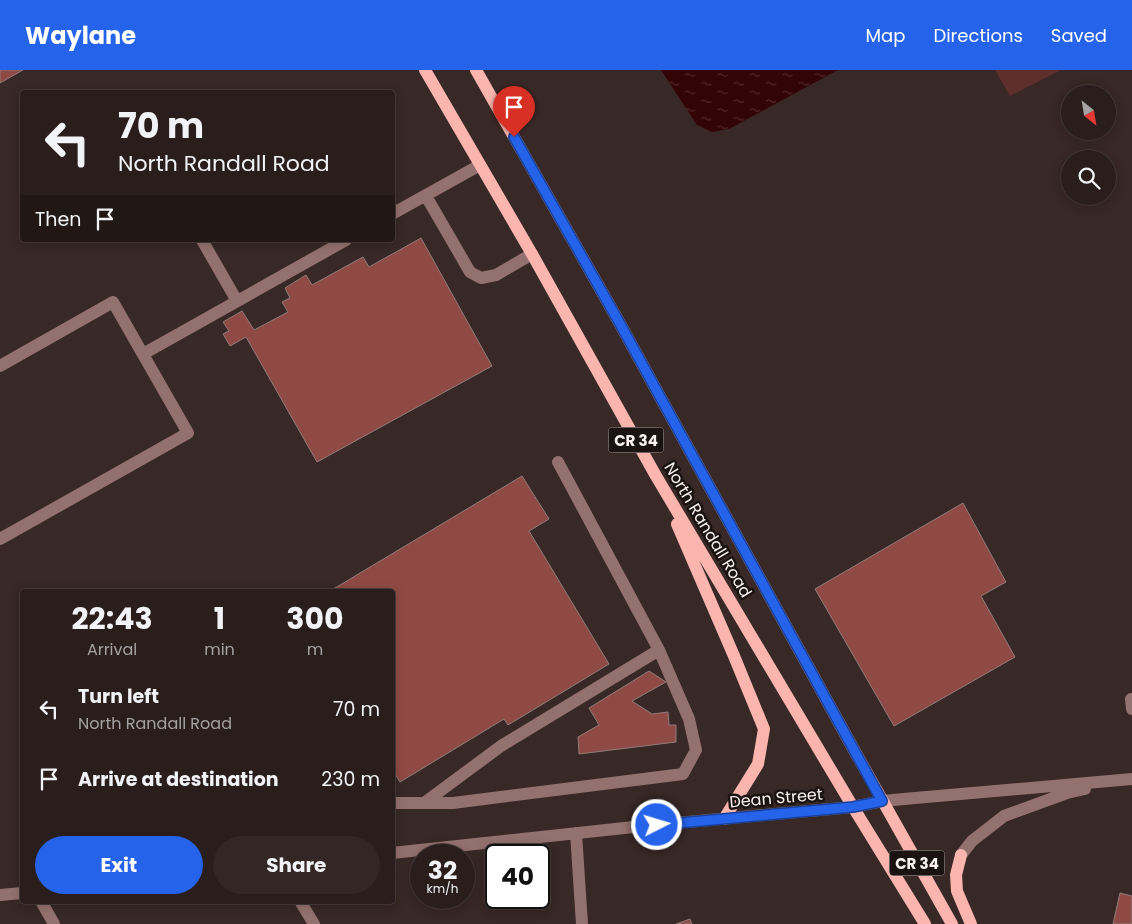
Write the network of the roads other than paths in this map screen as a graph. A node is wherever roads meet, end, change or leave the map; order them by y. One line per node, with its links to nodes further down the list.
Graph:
1 (425, 70): 3 (main road, North Randall Road / CR 34)
2 (476, 70): 17 (main road, North Randall Road / CR 34)
3 (480, 165): 4 (street); 8 (main road, North Randall Road / CR 34)
4 (426, 196): 5 (street); 8 (street)
5 (395, 211)
6 (203, 242): 9 (street)
7 (342, 242): 9 (street)
8 (532, 254): 13 (main road, North Randall Road / CR 34)
9 (237, 301): 10 (street)
10 (143, 354): 11 (street); 14 (street)
11 (0, 366)
12 (558, 462): 15 (street)
13 (656, 476): 20 (main road, North Randall Road / CR 34); 21 (main road)
14 (0, 538)
15 (659, 650): 19 (street); 19 (street)
16 (1132, 779): 17 (street, Dean Street); 24 (street, Dean Street)
17 (882, 801): 20 (street, Dean Street); 33 (main road, North Randall Road / CR 34)
18 (395, 803): 19 (street)
19 (424, 803)
20 (853, 807): 21 (street, Dean Street); 32 (main road, North Randall Road / CR 34)
21 (724, 819): 22 (street, Dean Street)
22 (576, 833): 23 (street, Dean Street); 31 (street)
23 (395, 853)
24 (960, 856): 34 (main road, CR 34)
25 (20, 893): 26 (street)
26 (0, 895)
27 (43, 904): 29 (street)
28 (302, 904): 30 (street)
29 (54, 924)
30 (314, 924)
31 (582, 924)
32 (925, 924)
33 (952, 924)
34 (970, 924)

